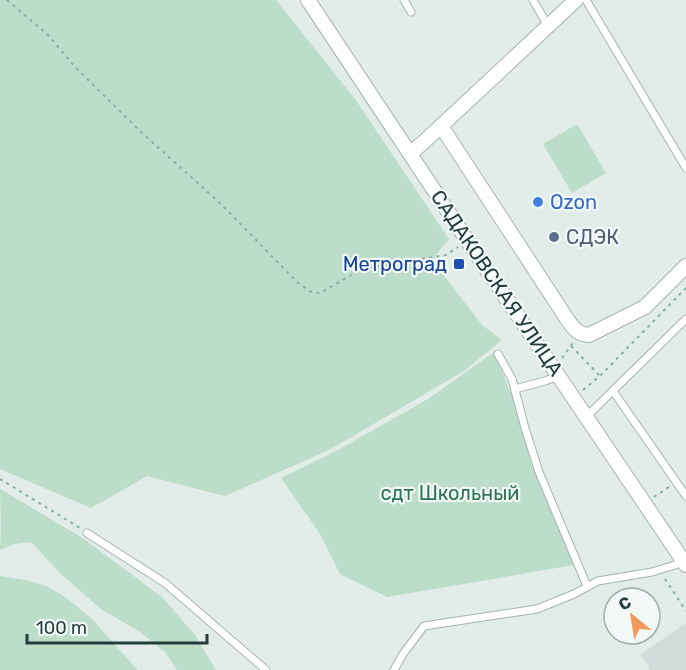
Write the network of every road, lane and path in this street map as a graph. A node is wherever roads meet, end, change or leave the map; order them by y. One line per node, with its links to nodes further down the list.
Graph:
1 (7, 0): 12 (path)
2 (308, 0): 10 (street, САДАКОВСКАЯ УЛИЦА)
3 (404, 0): 7 (lane)
4 (533, 0): 8 (lane)
5 (576, 0): 8 (street)
6 (586, 0): 11 (lane)
7 (411, 12)
8 (548, 26): 9 (street)
9 (441, 126): 10 (street); 13 (street)
10 (410, 154): 12 (street, САДАКОВСКАЯ УЛИЦА)
11 (686, 168)
12 (468, 242): 18 (street, САДАКОВСКАЯ УЛИЦА)
13 (686, 266)
14 (686, 288): 19 (path)
15 (686, 319): 21 (lane)
16 (571, 346): 19 (path)
17 (498, 354): 20 (lane)
18 (559, 375): 20 (lane); 22 (street, САДАКОВСКАЯ УЛИЦА)
19 (600, 376): 22 (path)
20 (515, 389): 31 (lane)
21 (613, 391): 23 (lane); 25 (lane)
22 (573, 397): 23 (street, САДАКОВСКАЯ УЛИЦА)
23 (586, 417): 29 (street, САДАКОВСКАЯ УЛИЦА)
24 (0, 479): 28 (path)
25 (676, 482): 26 (lane); 27 (path)
26 (686, 496)
27 (652, 499)
28 (87, 532): 33 (lane)
29 (684, 563): 30 (lane)
30 (659, 570): 31 (lane); 32 (path)
31 (587, 586): 34 (lane)
32 (686, 611)
33 (266, 670)
34 (394, 670)

